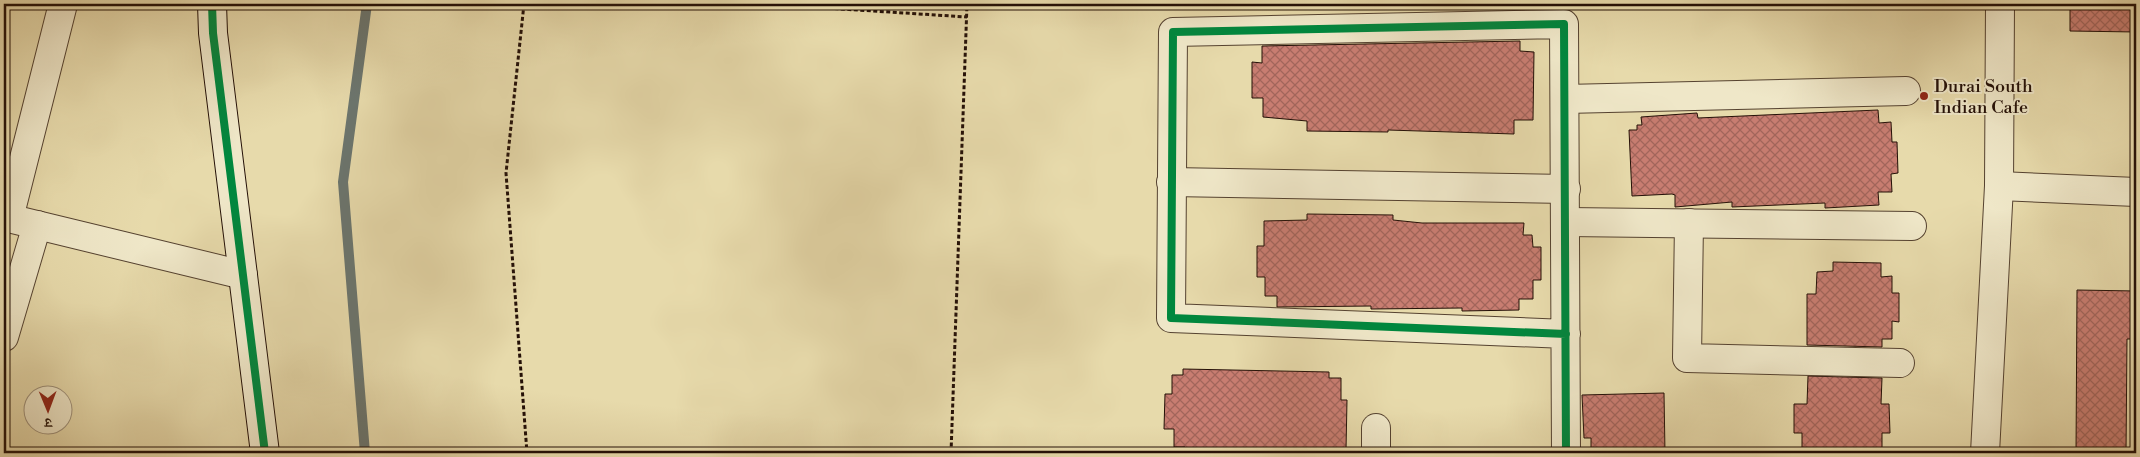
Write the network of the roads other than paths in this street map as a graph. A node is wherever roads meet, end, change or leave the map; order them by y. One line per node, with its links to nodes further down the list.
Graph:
1 (63, 4): 10 (street)
2 (212, 4): 15 (street)
3 (2000, 4): 7 (street)
4 (1906, 91): 5 (street)
5 (1565, 99): 6 (street); 8 (street)
6 (1171, 182): 8 (street); 16 (street)
7 (1999, 186): 9 (street); 21 (street)
8 (1566, 189): 11 (street)
9 (2136, 192)
10 (6, 218): 13 (street)
11 (1567, 222): 12 (street); 16 (street)
12 (1689, 223): 14 (street); 18 (street)
13 (37, 225): 15 (street); 17 (street)
14 (1912, 226)
15 (243, 275): 19 (street)
16 (1566, 334): 20 (street)
17 (4, 337)
18 (1900, 363)
19 (265, 453)
20 (1566, 453)
21 (1985, 453)

